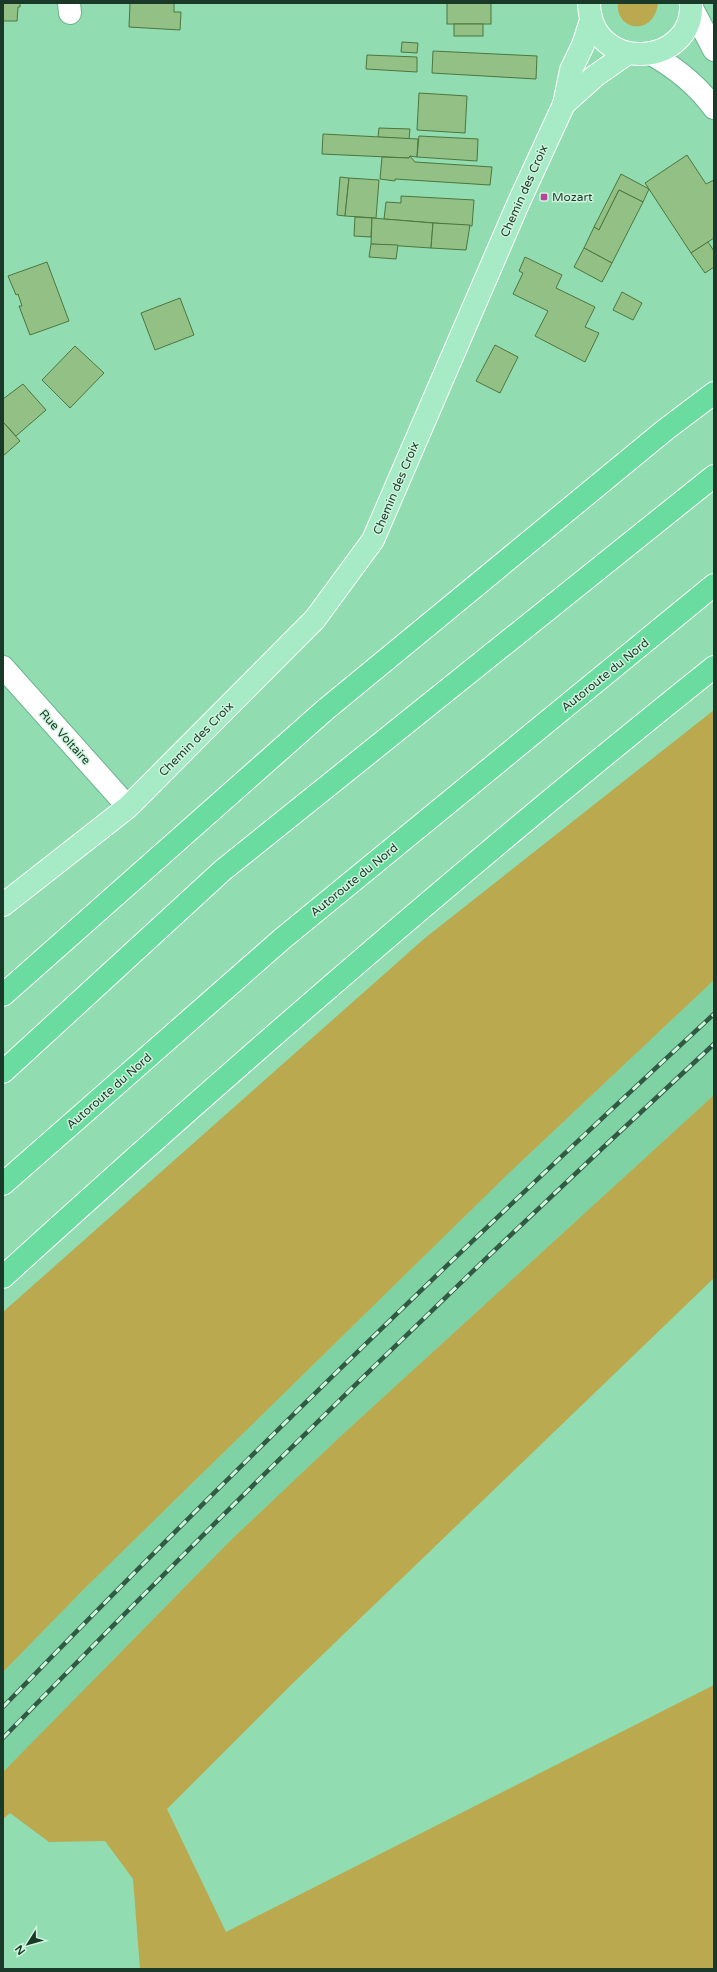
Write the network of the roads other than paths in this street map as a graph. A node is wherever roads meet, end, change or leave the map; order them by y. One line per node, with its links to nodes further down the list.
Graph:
1 (691, 4): 3 (street); 5 (main road)
2 (589, 9): 4 (main road); 6 (main road)
3 (714, 50)
4 (628, 53): 5 (main road); 6 (main road)
5 (651, 54): 7 (street)
6 (564, 104): 13 (main road, Chemin des Croix)
7 (714, 108)
8 (714, 392): 15 (highway)
9 (714, 476): 16 (highway)
10 (714, 585): 17 (highway, Autoroute du Nord)
11 (3, 667): 13 (street, Rue Voltaire)
12 (714, 667): 18 (highway)
13 (128, 807): 14 (main road, Chemin des Croix)
14 (3, 905)
15 (3, 995)
16 (3, 1072)
17 (3, 1184)
18 (3, 1277)

